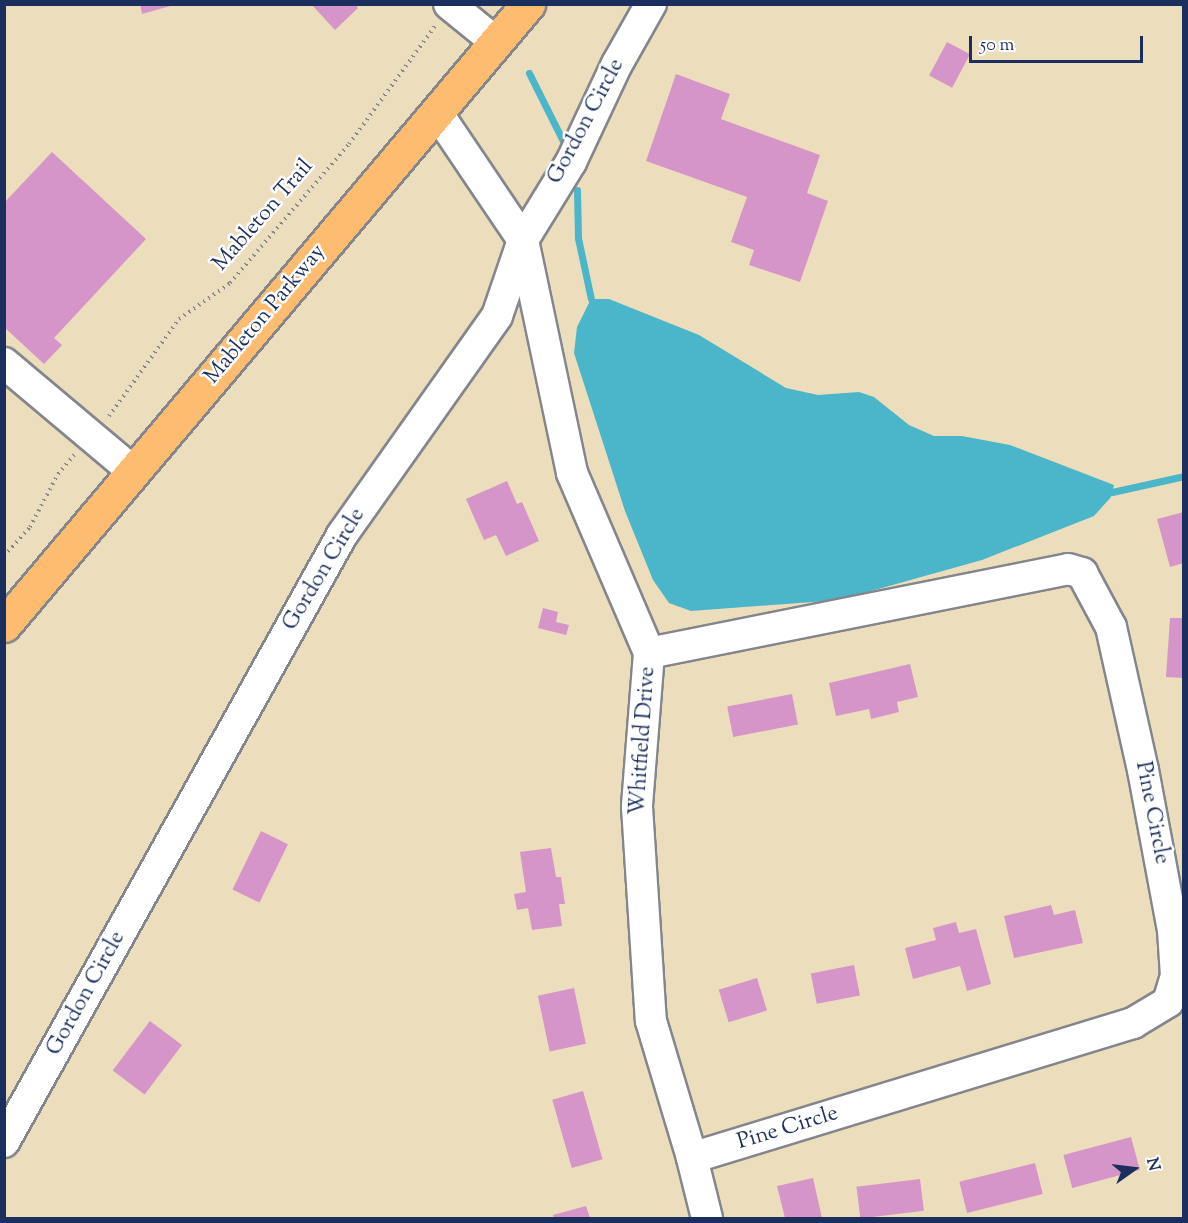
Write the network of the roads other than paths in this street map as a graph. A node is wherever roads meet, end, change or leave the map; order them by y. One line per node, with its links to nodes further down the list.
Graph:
1 (528, 4): 4 (main road, Mableton Parkway)
2 (651, 4): 6 (street, Gordon Circle)
3 (451, 6): 4 (street)
4 (497, 43): 5 (main road, Mableton Parkway)
5 (438, 114): 6 (street); 8 (main road, Mableton Parkway)
6 (523, 240): 10 (street, Whitfield Drive); 11 (street, Gordon Circle)
7 (4, 363): 8 (street)
8 (134, 472): 9 (main road, Mableton Parkway)
9 (4, 625)
10 (649, 653): 12 (street, Whitfield Drive); 12 (street, Pine Circle)
11 (4, 1142)
12 (693, 1158): 13 (street, Whitfield Drive)
13 (707, 1218)

